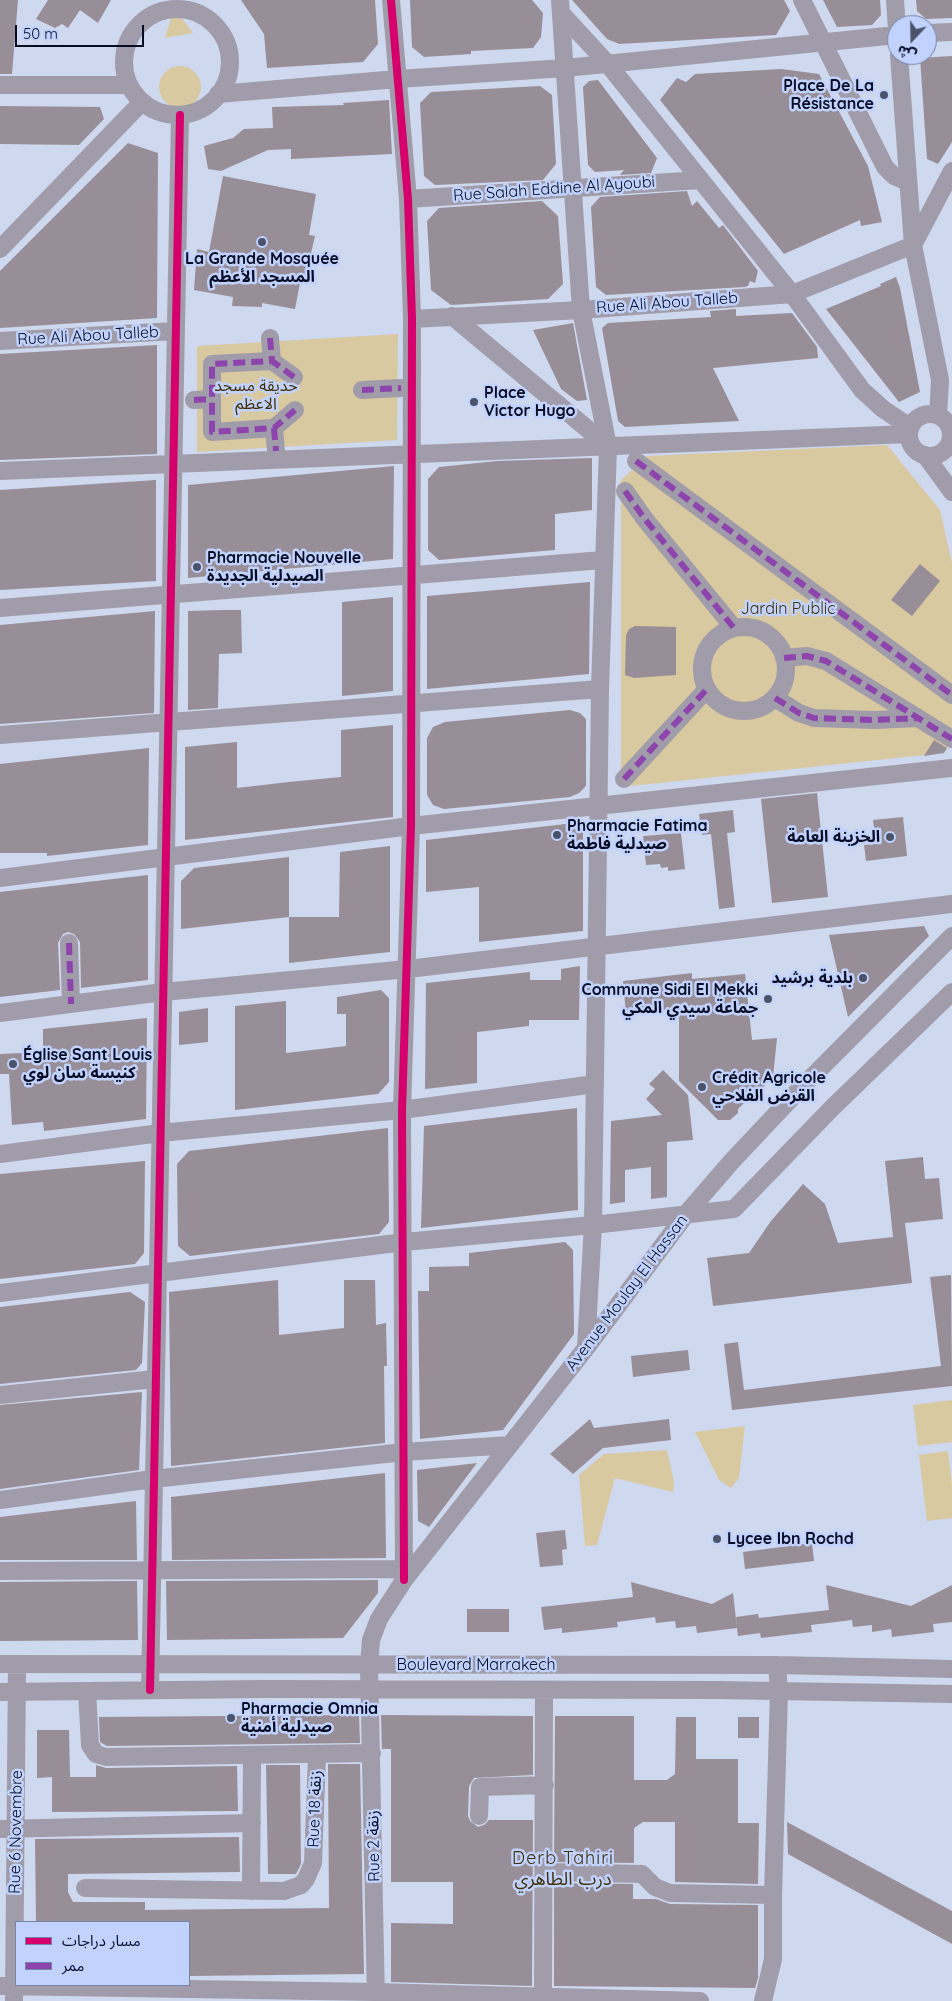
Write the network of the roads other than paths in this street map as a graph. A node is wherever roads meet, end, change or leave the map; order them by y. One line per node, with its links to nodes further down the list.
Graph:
1 (392, 0): 15 (street)
2 (552, 0): 6 (street)
3 (802, 0): 11 (street)
4 (895, 0): 7 (street)
5 (176, 5): 17 (street); 18 (street)
6 (561, 8): 12 (street); 14 (street)
7 (896, 15)
8 (952, 32): 9 (street)
9 (937, 33)
10 (887, 36): 11 (street)
11 (823, 42): 12 (street); 23 (street)
12 (607, 63): 14 (street); 22 (street)
13 (900, 65): 23 (street)
14 (565, 68): 15 (street); 24 (street)
15 (398, 79): 18 (street); 25 (street)
16 (0, 85): 17 (street)
17 (129, 85): 19 (street)
18 (218, 94): 20 (street)
19 (142, 102): 20 (street); 27 (street)
20 (180, 115): 32 (street)
21 (952, 172): 26 (street)
22 (700, 180): 24 (street, Rue Salah Eddine Al Ayoubi); 28 (street)
23 (908, 182): 26 (street)
24 (571, 188): 25 (street, Rue Salah Eddine Al Ayoubi); 29 (street)
25 (408, 199): 31 (street)
26 (913, 245): 28 (street, Rue Ali Abou Talleb); 37 (street)
27 (0, 248)
28 (792, 294): 29 (street, Rue Ali Abou Talleb); 45 (street)
29 (581, 310): 30 (street, Rue Ali Abou Talleb); 47 (street)
30 (452, 316): 31 (street, Rue Ali Abou Talleb); 47 (street)
31 (412, 319): 49 (street)
32 (176, 332): 34 (street, Rue Ali Abou Talleb); 53 (street)
33 (270, 338): 35 (street)
34 (0, 341)
35 (272, 361): 36 (street); 40 (street)
36 (294, 377)
37 (946, 380): 43 (street)
38 (401, 388): 39 (street)
39 (362, 390)
40 (212, 399): 41 (street); 44 (street)
41 (194, 400)
42 (295, 410): 44 (street)
43 (938, 416): 45 (street); 46 (street)
44 (274, 428): 48 (street)
45 (910, 431): 47 (street); 50 (street)
46 (949, 443): 50 (street); 52 (street)
47 (608, 446): 49 (street); 57 (street)
48 (276, 451)
49 (412, 454): 53 (street); 58 (street)
50 (925, 456): 56 (street)
51 (636, 461): 65 (street)
52 (952, 463)
53 (173, 464): 54 (street); 59 (street)
54 (0, 470)
55 (625, 490): 61 (street)
56 (952, 492)
57 (603, 560): 58 (street); 63 (street)
58 (411, 575): 59 (street); 67 (street)
59 (171, 595): 60 (street); 69 (street)
60 (0, 608)
61 (734, 628): 62 (street); 64 (street)
62 (784, 658): 66 (street); 68 (street)
63 (600, 689): 67 (street); 74 (street)
64 (707, 689): 66 (street); 73 (street)
65 (952, 695)
66 (775, 698): 68 (street)
67 (412, 703): 69 (street); 75 (street)
68 (918, 718): 71 (street)
69 (168, 722): 70 (street); 76 (street)
70 (0, 735)
71 (952, 740)
72 (952, 768): 74 (street)
73 (624, 779)
74 (599, 806): 75 (street); 81 (street)
75 (411, 826): 76 (street); 82 (street)
76 (167, 857): 77 (street); 83 (street)
77 (0, 878)
78 (952, 904): 81 (street)
79 (952, 936): 91 (street, Avenue Moulay El Hassan)
80 (69, 943): 85 (street)
81 (598, 946): 82 (street); 87 (street)
82 (408, 969): 83 (street); 88 (street)
83 (163, 992): 85 (street); 89 (street)
84 (952, 992): 91 (street)
85 (71, 1004): 86 (street)
86 (0, 1013)
87 (595, 1084): 88 (street); 92 (street)
88 (402, 1110): 89 (street); 93 (street)
89 (160, 1133): 90 (street); 94 (street)
90 (0, 1154)
91 (687, 1213): 92 (street); 96 (street, Avenue Moulay El Hassan)
92 (594, 1225): 93 (street); 96 (street)
93 (404, 1242): 94 (street); 100 (street)
94 (157, 1273): 95 (street); 97 (street)
95 (0, 1293)
96 (586, 1348): 99 (street, Avenue Moulay El Hassan)
97 (155, 1379): 98 (street); 101 (street)
98 (0, 1396)
99 (510, 1445): 100 (street); 105 (street, Avenue Moulay El Hassan)
100 (404, 1452): 101 (street); 105 (street)
101 (153, 1479): 102 (street); 103 (street)
102 (0, 1500)
103 (152, 1570): 104 (street); 105 (street); 107 (street)
104 (0, 1571)
105 (404, 1575): 109 (street, Avenue Moulay El Hassan)
106 (8, 1664): 107 (street, Boulevard Marrakech); 116 (street, Rue 6 Novembre)
107 (150, 1664): 109 (street, Boulevard Marrakech); 111 (street)
108 (777, 1665): 109 (street, Boulevard Marrakech); 110 (street, Boulevard Marrakech); 117 (street)
109 (369, 1666): 113 (street, Avenue Moulay El Hassan)
110 (952, 1669)
111 (150, 1690): 112 (street, Boulevard Marrakech); 113 (street, Boulevard Marrakech)
112 (87, 1691): 116 (street, Boulevard Marrakech); 121 (street)
113 (370, 1691): 114 (street, Boulevard Marrakech); 119 (street, Rue 2 زنقة)
114 (544, 1691): 117 (street, Boulevard Marrakech); 122 (street)
115 (0, 1692): 116 (street, Boulevard Marrakech)
116 (18, 1692): 125 (street, Rue 6 Novembre)
117 (779, 1692): 118 (street, Boulevard Marrakech); 129 (street)
118 (952, 1694)
119 (372, 1753): 120 (street); 133 (street, Rue 2 زنقة)
120 (317, 1755): 121 (street); 128 (street, Rue 18 زنقة)
121 (252, 1756): 124 (street)
122 (545, 1785): 123 (street); 126 (street)
123 (479, 1816)
124 (252, 1823): 125 (street); 128 (street)
125 (8, 1829): 130 (street, Rue 6 Novembre)
126 (544, 1872): 129 (street); 132 (street)
127 (85, 1888): 128 (street)
128 (251, 1891)
129 (773, 1895): 136 (street)
130 (9, 1992): 131 (street)
131 (88, 1995): 133 (street)
132 (543, 1996): 134 (street); 135 (street)
133 (376, 1997): 134 (street)
134 (463, 1998)
135 (700, 2001)
136 (763, 2001)

